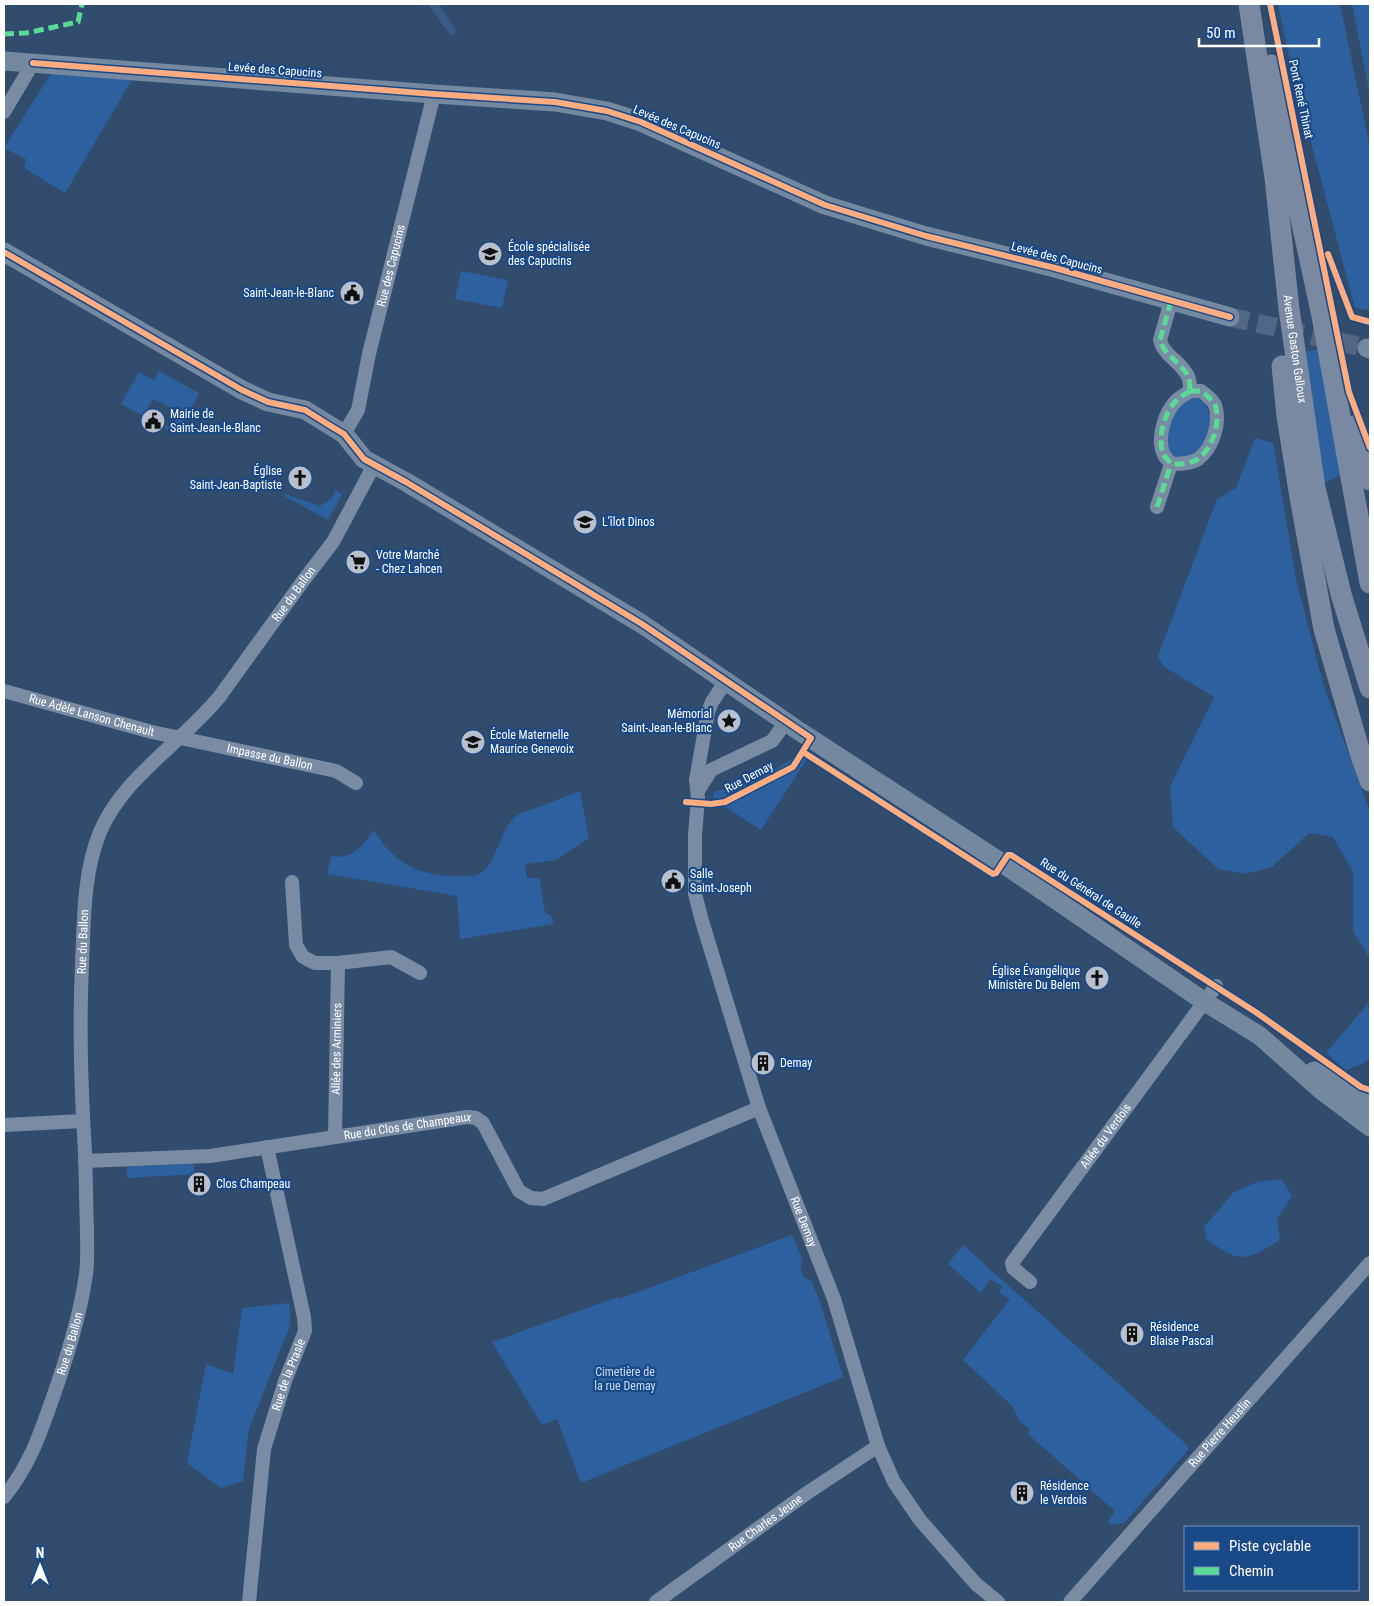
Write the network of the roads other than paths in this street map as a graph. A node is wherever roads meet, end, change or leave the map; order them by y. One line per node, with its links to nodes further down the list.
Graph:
1 (1249, 4): 16 (main road, Avenue Gaston Galloux)
2 (1253, 4): 9 (main road)
3 (4, 60): 4 (main road, Levée des Capucins)
4 (33, 63): 5 (main road, Levée des Capucins); 6 (street)
5 (434, 94): 8 (main road, Levée des Capucins); 12 (street, Rue des Capucins)
6 (4, 112)
7 (4, 252): 12 (main road)
8 (1171, 301): 10 (main road, Levée des Capucins); 11 (street)
9 (1322, 316): 15 (main road); 18 (main road)
10 (1230, 317)
11 (1190, 391): 13 (street); 13 (street)
12 (344, 434): 14 (main road)
13 (1172, 464): 17 (street)
14 (374, 465): 19 (main road); 23 (street, Rue du Ballon)
15 (1370, 480)
16 (1308, 493): 20 (main road, Avenue Gaston Galloux); 26 (main road)
17 (1156, 507)
18 (1370, 583)
19 (726, 681): 22 (main road); 24 (street, Rue Demay)
20 (1370, 688)
21 (4, 691): 23 (street, Rue Adèle Lanson Chenault)
22 (786, 722): 25 (street, Rue Demay); 32 (main road)
23 (180, 738): 27 (street, Impasse du Ballon); 38 (street, Rue du Ballon)
24 (702, 743): 25 (street, Rue Demay); 28 (street, Rue Demay)
25 (717, 766): 28 (street, Rue Demay)
26 (1370, 781)
27 (356, 783)
28 (698, 791): 36 (street, Rue Demay)
29 (292, 882): 30 (street)
30 (338, 963): 31 (street); 41 (street, Allée des Arminiers)
31 (420, 973)
32 (1211, 994): 33 (main road); 45 (street, Allée du Verdois)
33 (1260, 1036): 34 (main road); 35 (main road)
34 (1306, 1075): 37 (main road); 40 (main road)
35 (1370, 1106)
36 (760, 1108): 41 (street, Rue du Clos de Champeaux); 46 (street, Rue Demay)
37 (1370, 1118)
38 (83, 1121): 39 (street); 43 (street, Rue du Ballon)
39 (4, 1125)
40 (1370, 1127)
41 (335, 1137): 42 (street, Rue du Clos de Champeaux)
42 (268, 1147): 43 (street, Rue du Clos de Champeaux); 48 (street, Rue de la Prasle)
43 (85, 1161): 47 (street, Rue du Ballon)
44 (1370, 1263): 51 (street, Rue Pierre Heuslin)
45 (1030, 1282)
46 (878, 1446): 49 (street, Rue Charles Jeune); 50 (street, Rue Demay)
47 (4, 1497)
48 (249, 1602)
49 (656, 1602)
50 (998, 1602)
51 (1070, 1602)

